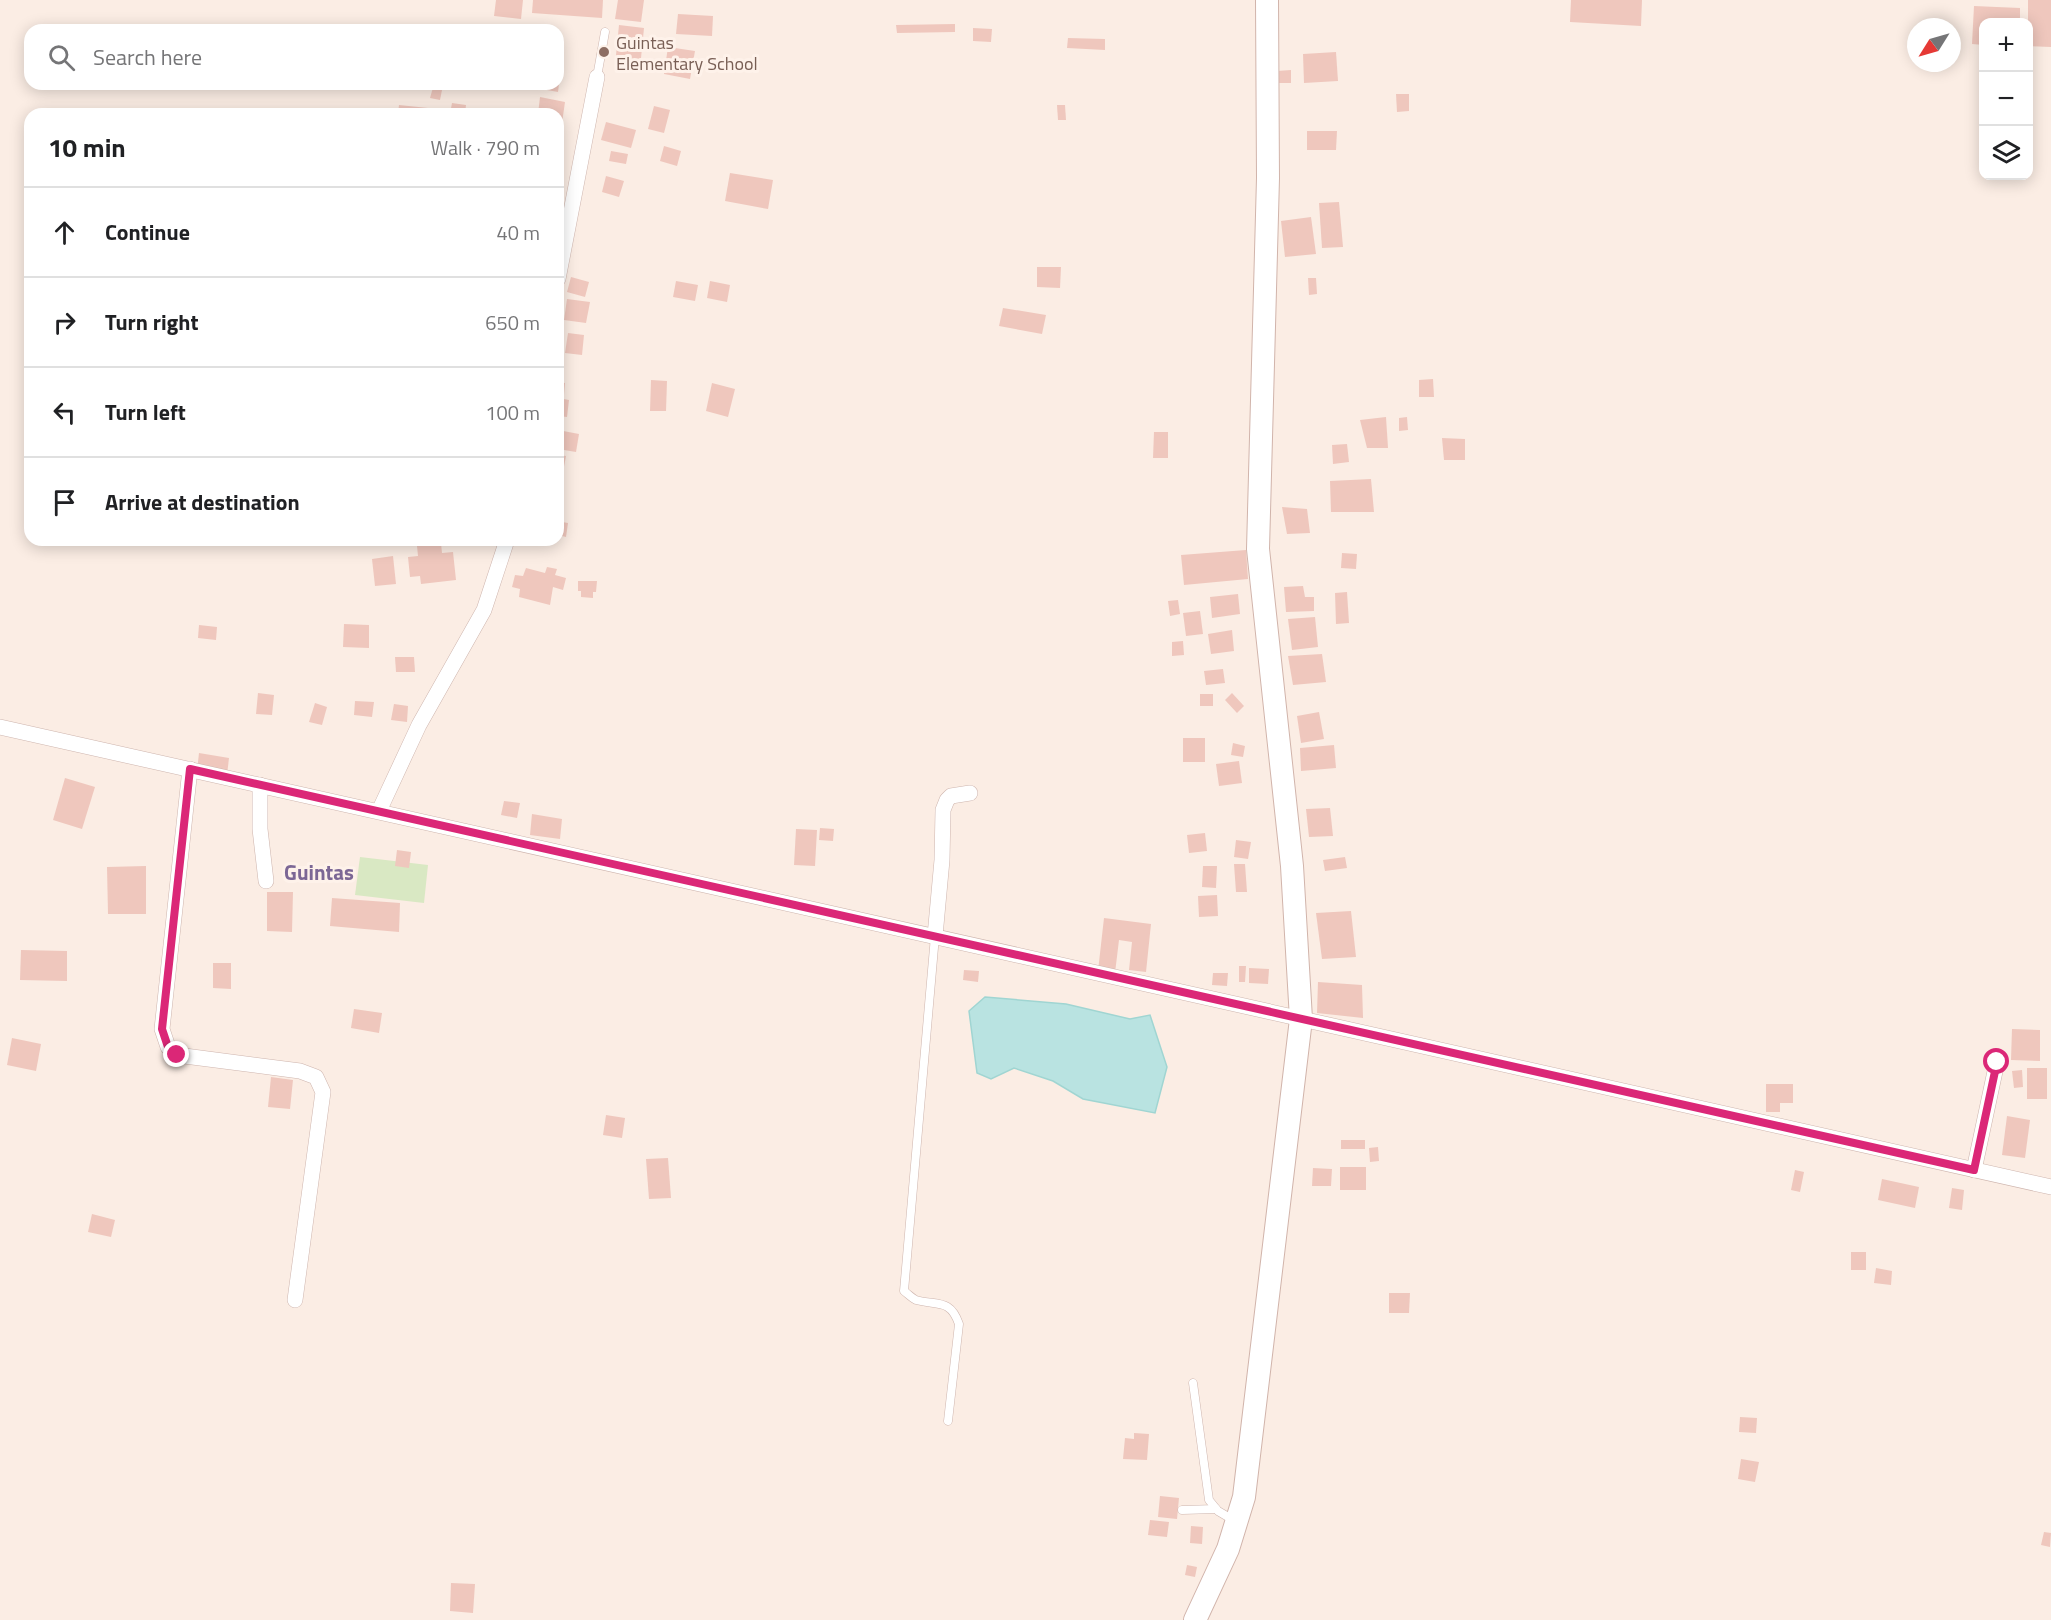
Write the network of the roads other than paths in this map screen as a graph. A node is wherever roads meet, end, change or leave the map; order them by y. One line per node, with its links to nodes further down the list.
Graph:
1 (1268, 0): 13 (street)
2 (605, 32): 3 (lane)
3 (597, 77): 4 (street)
4 (564, 248)
5 (505, 546): 10 (street)
6 (0, 728): 7 (street)
7 (190, 769): 8 (street); 17 (street)
8 (260, 785): 10 (street); 11 (street)
9 (970, 794): 12 (street)
10 (380, 811): 12 (street)
11 (266, 881)
12 (935, 936): 13 (street); 19 (lane)
13 (1300, 1019): 15 (street); 22 (street)
14 (1997, 1062): 15 (street)
15 (1974, 1170): 16 (street)
16 (2051, 1187)
17 (295, 1300)
18 (1193, 1383): 20 (lane)
19 (948, 1421)
20 (1216, 1509): 21 (lane); 22 (lane)
21 (1182, 1510)
22 (1236, 1522): 23 (street)
23 (1195, 1620)

